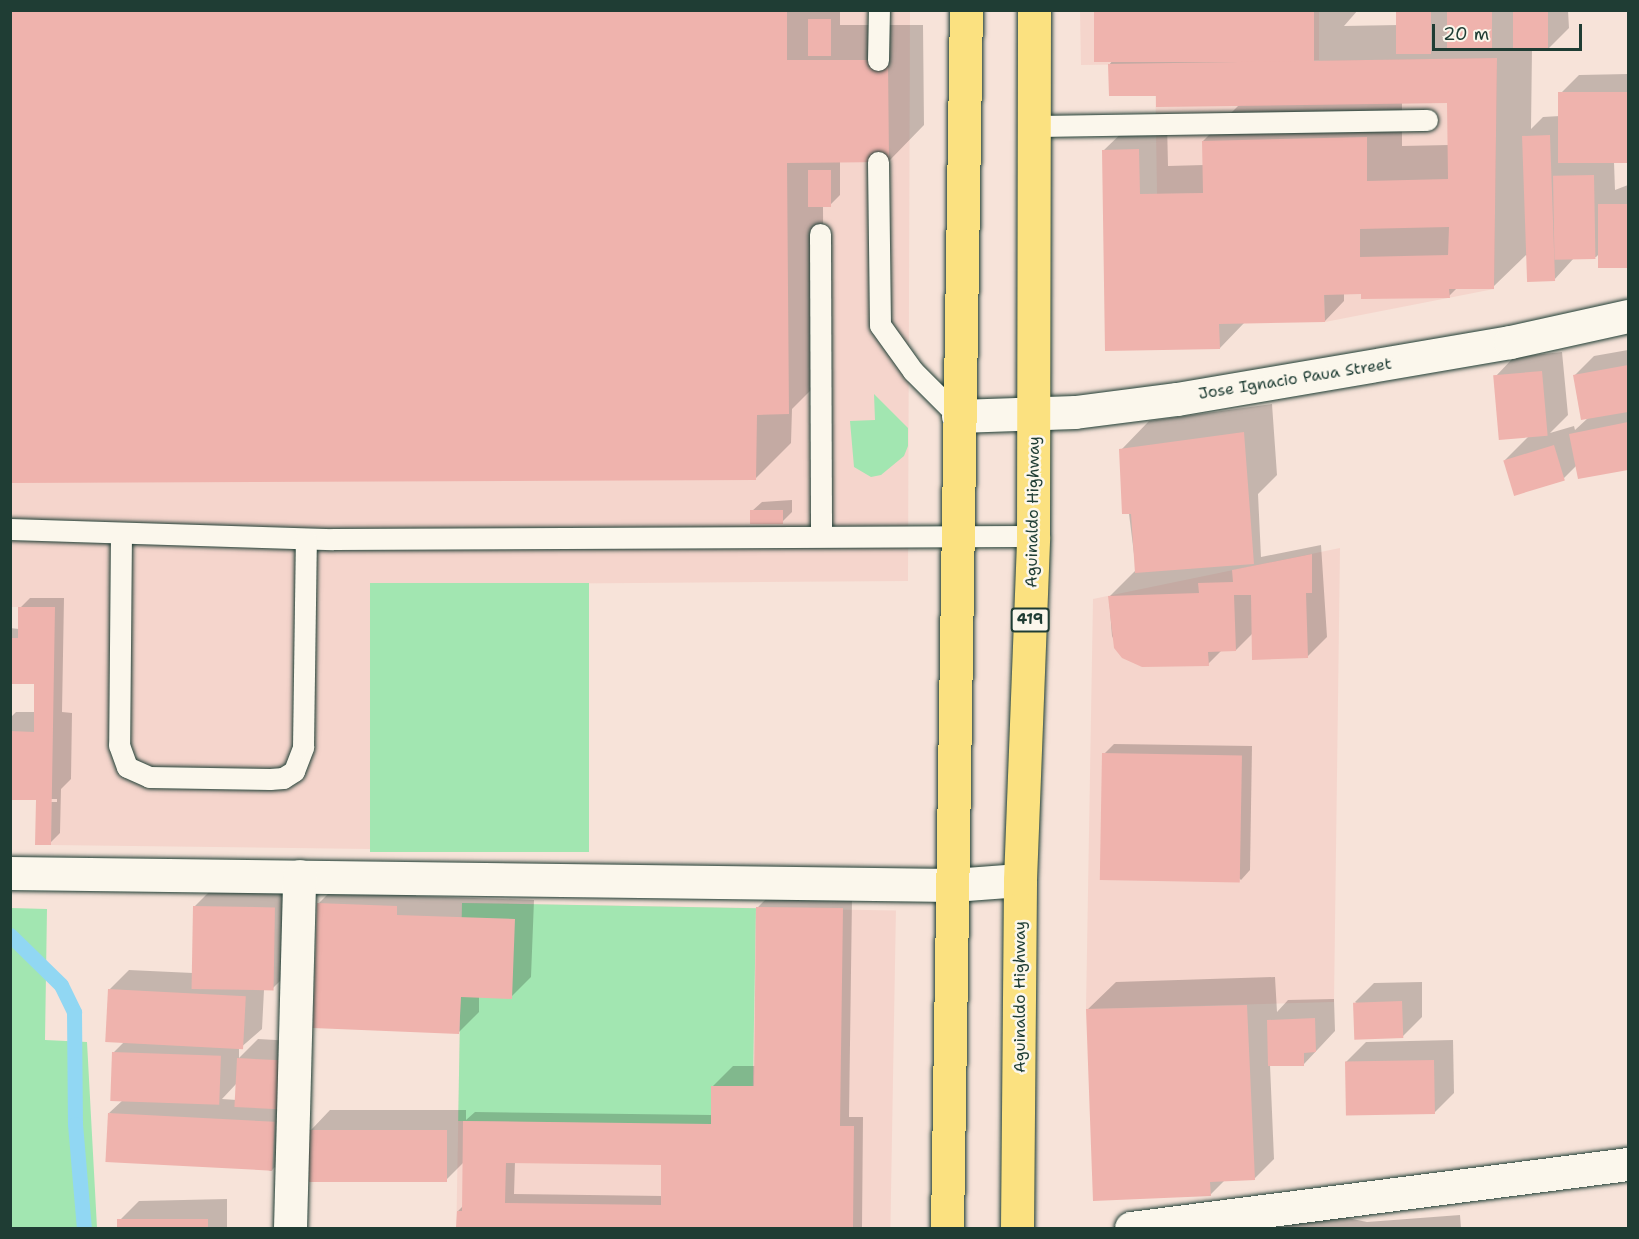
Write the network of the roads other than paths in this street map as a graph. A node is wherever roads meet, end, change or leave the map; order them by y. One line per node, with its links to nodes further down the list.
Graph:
1 (879, 10): 4 (lane)
2 (966, 10): 11 (highway)
3 (1034, 10): 6 (highway, Aguinaldo Highway / 419)
4 (878, 60)
5 (1427, 120): 6 (lane)
6 (1033, 126): 10 (highway, Aguinaldo Highway / 419)
7 (878, 162): 11 (lane)
8 (820, 234): 15 (lane)
9 (1629, 316): 10 (street, Jose Ignacio Paua Street)
10 (1035, 415): 11 (street, Jose Ignacio Paua Street); 14 (highway, Aguinaldo Highway / 419)
11 (958, 416): 16 (highway)
12 (10, 529): 13 (lane)
13 (121, 533): 17 (lane); 17 (lane)
14 (1033, 536): 16 (lane); 20 (highway, Aguinaldo Highway / 419)
15 (822, 537): 16 (lane); 17 (lane)
16 (957, 538): 21 (highway)
17 (306, 539)
18 (10, 873): 19 (street)
19 (299, 876): 21 (street); 23 (street)
20 (1020, 880): 21 (street); 25 (highway, Aguinaldo Highway / 419)
21 (952, 885): 24 (highway)
22 (1629, 1164): 26 (street)
23 (290, 1228)
24 (947, 1228)
25 (1017, 1228)
26 (1131, 1228)

